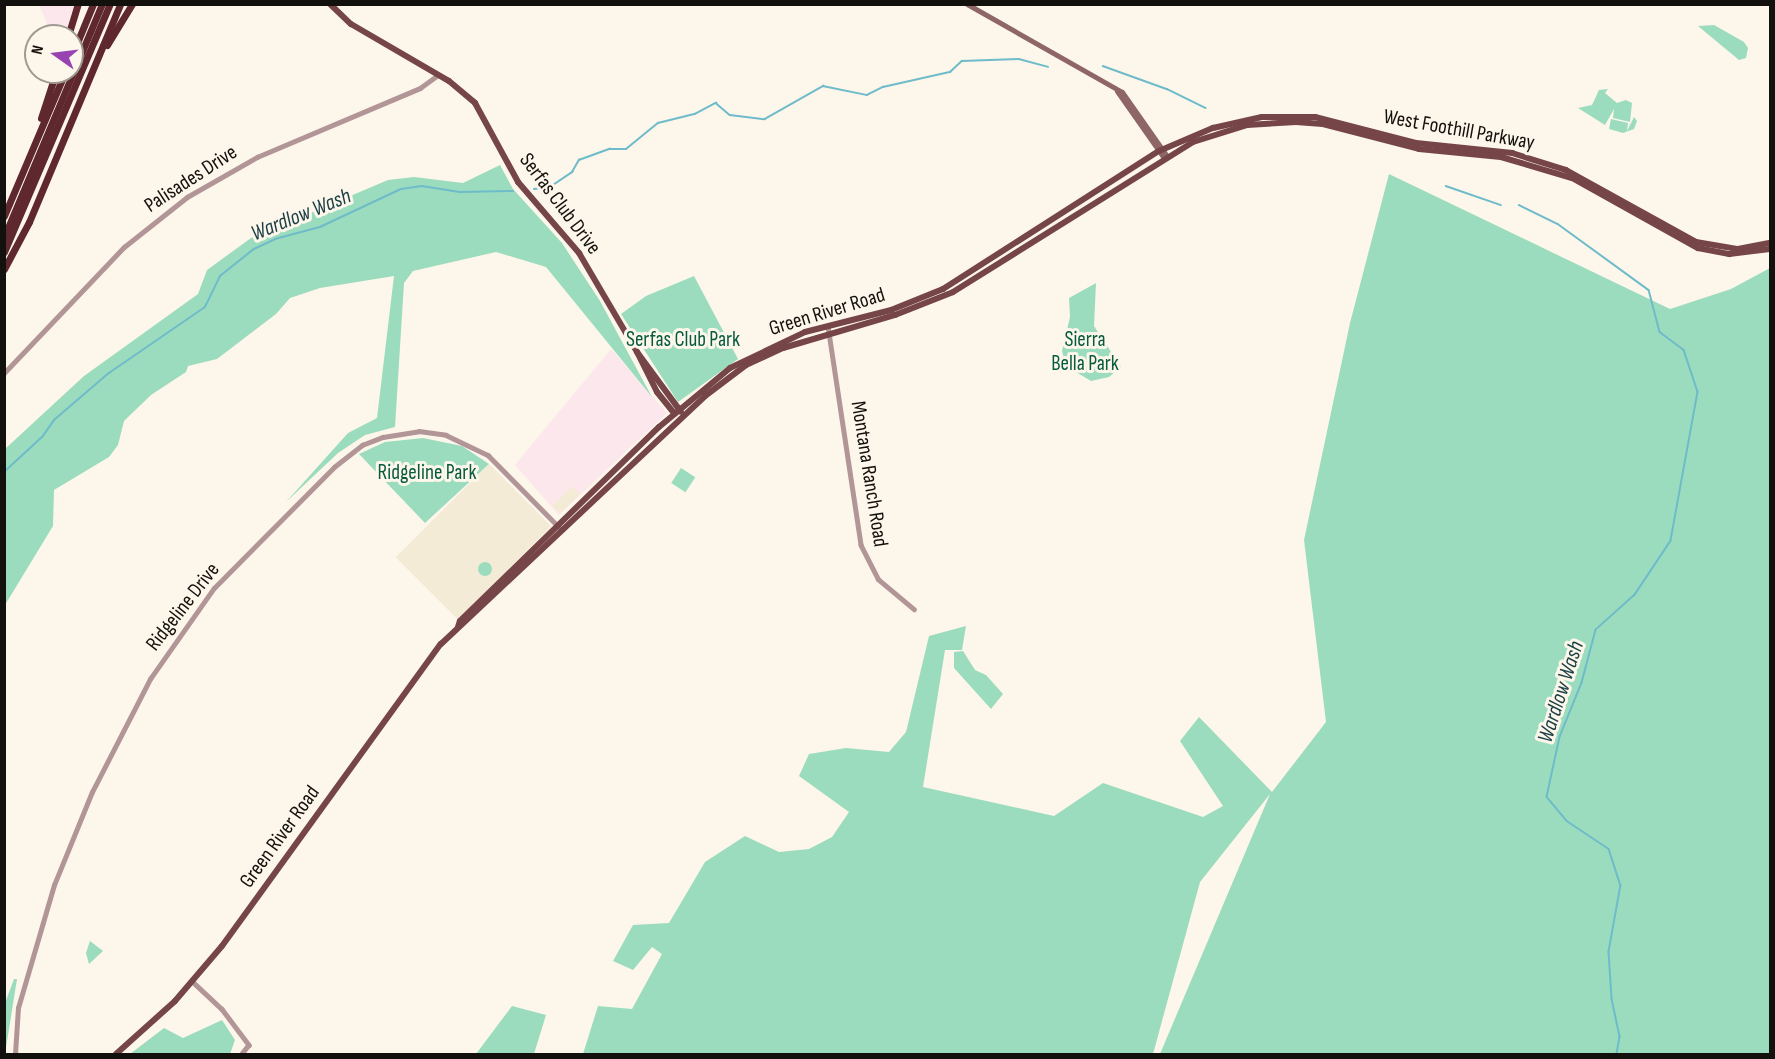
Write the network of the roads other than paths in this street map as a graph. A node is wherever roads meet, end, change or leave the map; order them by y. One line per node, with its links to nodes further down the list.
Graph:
1 (78, 4): 9 (highway)
2 (93, 4): 10 (highway)
3 (102, 4): 20 (highway)
4 (110, 4): 23 (highway)
5 (120, 4): 11 (highway)
6 (132, 4): 11 (highway)
7 (330, 4): 12 (main road, Serfas Club Drive)
8 (967, 4): 15 (main road)
9 (72, 24)
10 (84, 26)
11 (103, 49): 24 (highway)
12 (438, 75): 26 (street, Palisades Drive); 27 (main road, Serfas Club Drive)
13 (52, 84): 16 (highway)
14 (60, 84): 16 (highway)
15 (1164, 154): 17 (main road, Green River Road); 19 (main road, Green River Road); 21 (main road, West Foothill Parkway); 22 (main road, West Foothill Parkway)
16 (24, 171): 18 (highway)
17 (1089, 197): 19 (main road); 25 (main road, Green River Road)
18 (4, 216)
19 (1055, 228): 25 (main road, Green River Road)
20 (4, 237)
21 (1770, 243)
22 (1770, 249)
23 (4, 252)
24 (4, 269)
25 (829, 329): 27 (main road, Green River Road); 32 (street, Montana Ranch Road)
26 (4, 373)
27 (679, 414): 28 (main road, Green River Road)
28 (560, 528): 29 (main road, Green River Road); 30 (main road, Green River Road); 36 (street, Ridgeline Drive)
29 (515, 568): 30 (main road); 31 (main road, Green River Road)
30 (516, 576): 33 (main road, Green River Road)
31 (475, 606): 33 (main road); 34 (main road, Green River Road)
32 (914, 609)
33 (473, 617): 34 (main road, Green River Road)
34 (458, 627): 35 (main road, Green River Road)
35 (193, 982): 37 (main road, Green River Road); 38 (street)
36 (15, 1054)
37 (116, 1054)
38 (242, 1054)

